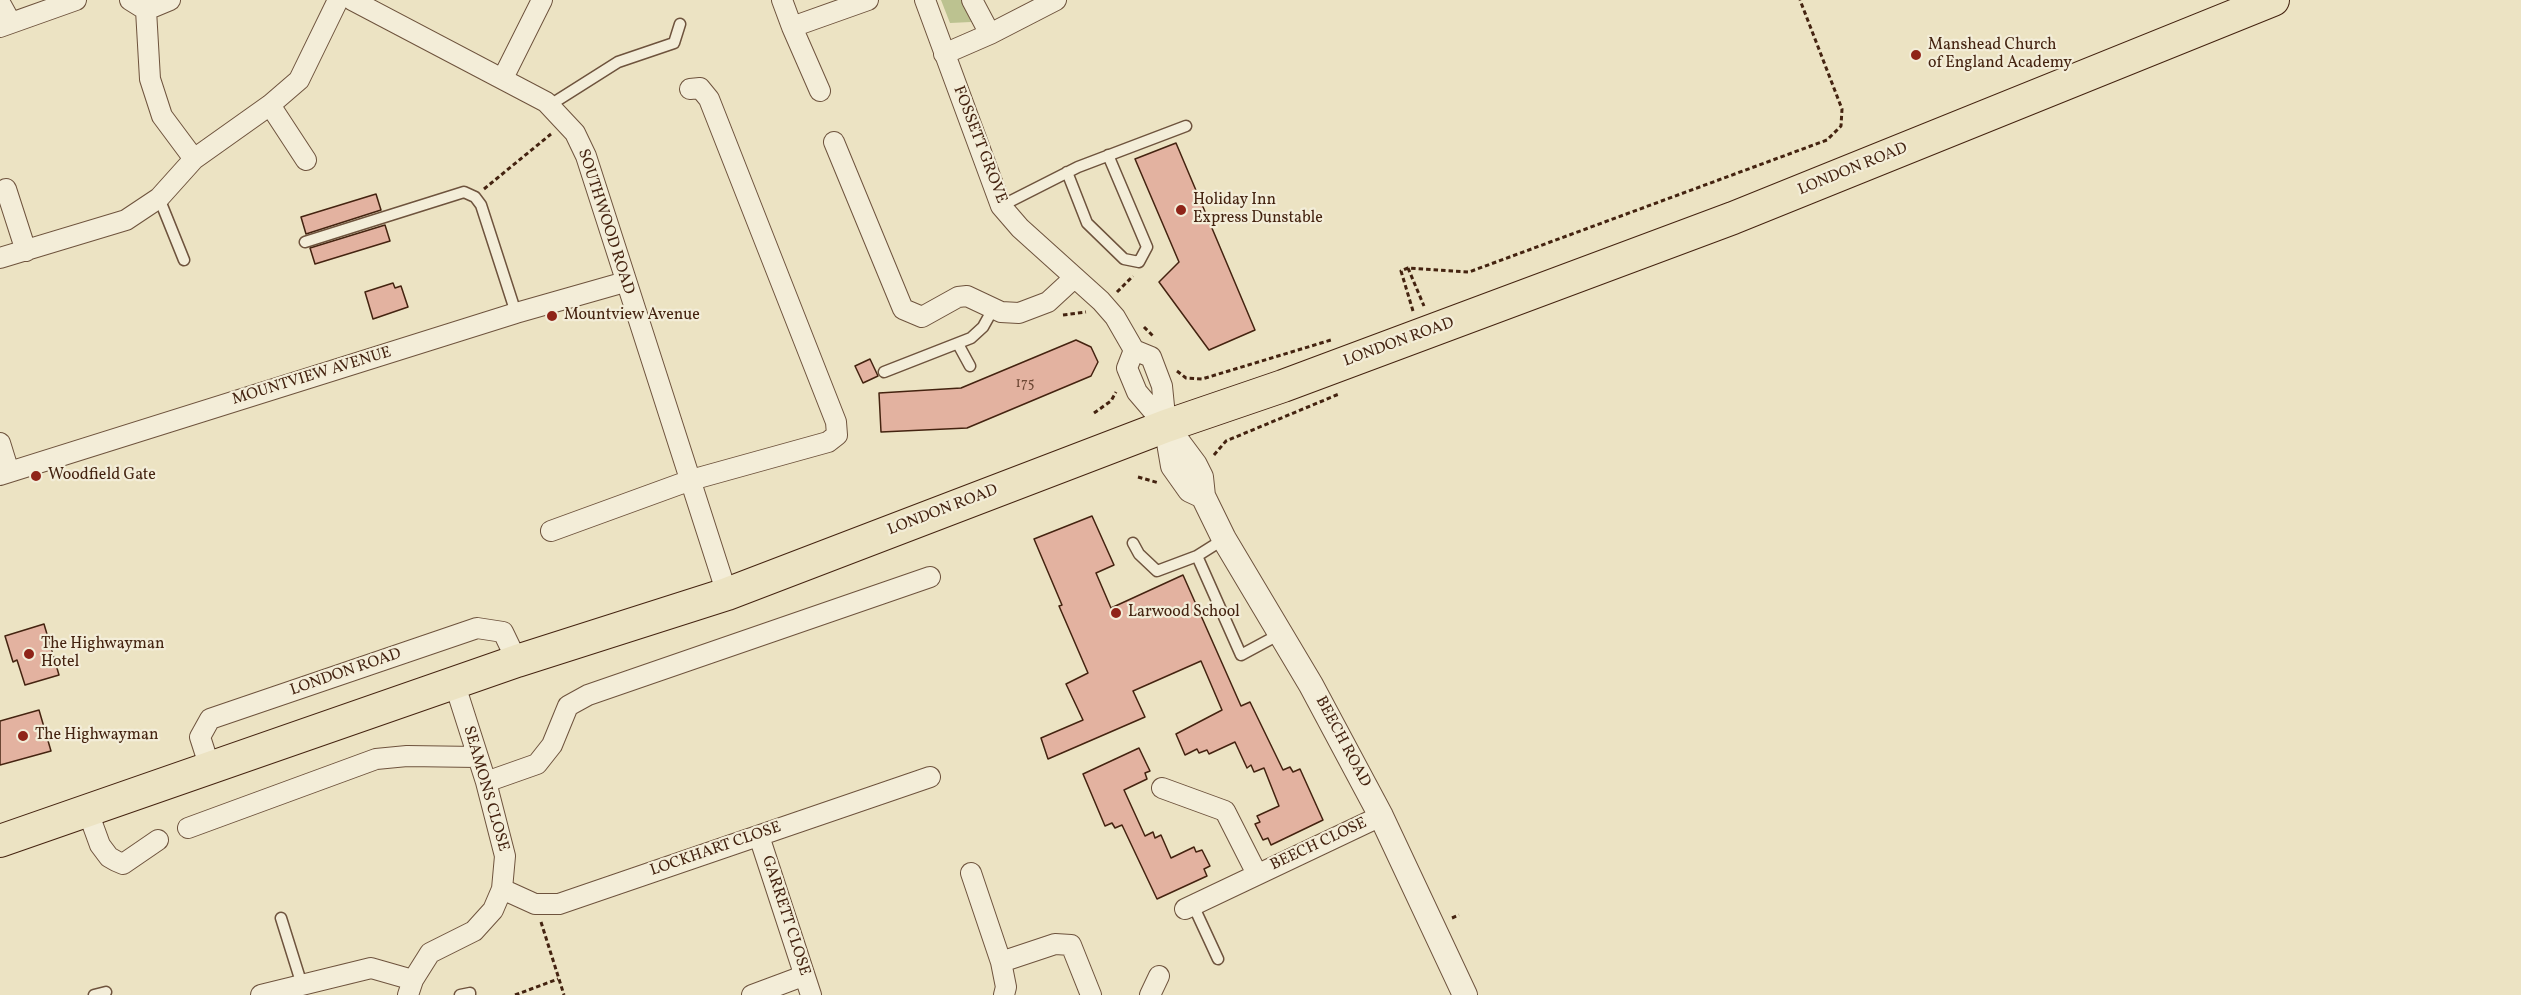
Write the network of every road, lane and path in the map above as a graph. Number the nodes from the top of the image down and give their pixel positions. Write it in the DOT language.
graph roads {
  1 [pos="76,0"];
  2 [pos="170,0"];
  3 [pos="338,0"];
  4 [pos="352,0"];
  5 [pos="542,0"];
  6 [pos="782,0"];
  7 [pos="868,0"];
  8 [pos="925,0"];
  9 [pos="972,0"];
  10 [pos="1056,0"];
  11 [pos="1800,0"];
  12 [pos="2272,0"];
  13 [pos="0,3"];
  14 [pos="138,5"];
  15 [pos="5,24"];
  16 [pos="680,24"];
  17 [pos="792,27"];
  18 [pos="990,34"];
  19 [pos="944,54"];
  20 [pos="502,78"];
  21 [pos="690,89"];
  22 [pos="820,91"];
  23 [pos="270,105"];
  24 [pos="550,105"];
  25 [pos="566,121"];
  26 [pos="1186,126"];
  27 [pos="834,142"];
  28 [pos="1108,155"];
  29 [pos="194,159"];
  30 [pos="306,160"];
  31 [pos="1067,172"];
  32 [pos="6,189"];
  33 [pos="475,197"];
  34 [pos="159,198"];
  35 [pos="1001,206"];
  36 [pos="305,243"];
  37 [pos="26,251"];
  38 [pos="0,258"];
  39 [pos="184,260"];
  40 [pos="1139,262"];
  41 [pos="1408,268"];
  42 [pos="1074,278"];
  43 [pos="625,282"];
  44 [pos="1113,296"];
  45 [pos="1424,306"];
  46 [pos="993,309"];
  47 [pos="1089,311"];
  48 [pos="516,313"];
  49 [pos="1414,315"];
  50 [pos="1053,319"];
  51 [pos="1142,325"];
  52 [pos="1336,338"];
  53 [pos="1157,339"];
  54 [pos="958,344"];
  55 [pos="1168,365"];
  56 [pos="970,366"];
  57 [pos="884,372"];
  58 [pos="1116,383"];
  59 [pos="1347,390"];
  60 [pos="1094,413"];
  61 [pos="1166,426"];
  62 [pos="0,443"];
  63 [pos="1215,453"];
  64 [pos="5,474"];
  65 [pos="691,480"];
  66 [pos="551,531"];
  67 [pos="1224,538"];
  68 [pos="1133,543"];
  69 [pos="1197,556"];
  70 [pos="930,577"];
  71 [pos="728,594"];
  72 [pos="1281,634"];
  73 [pos="517,662"];
  74 [pos="455,685"];
  75 [pos="477,757"];
  76 [pos="210,768"];
  77 [pos="930,777"];
  78 [pos="486,782"];
  79 [pos="1162,788"];
  80 [pos="88,812"];
  81 [pos="1381,816"];
  82 [pos="188,828"];
  83 [pos="759,836"];
  84 [pos="158,840"];
  85 [pos="0,841"];
  86 [pos="971,873"];
  87 [pos="1257,874"];
  88 [pos="502,889"];
  89 [pos="535,904"];
  90 [pos="1189,907"];
  91 [pos="281,918"];
  92 [pos="1218,959"];
  93 [pos="1001,962"];
  94 [pos="803,976"];
  95 [pos="1160,976"];
  96 [pos="558,979"];
  97 [pos="302,985"];
  98 [pos="410,988"];
  99 [pos="106,992"];
  100 [pos="94,995"];
  101 [pos="261,995"];
  102 [pos="460,995"];
  103 [pos="470,995"];
  104 [pos="515,995"];
  105 [pos="564,995"];
  106 [pos="752,995"];
  107 [pos="811,995"];
  108 [pos="1004,995"];
  109 [pos="1091,995"];
  110 [pos="1150,995"];
  111 [pos="1465,995"];
  1 -- 15 [label="street"];
  2 -- 14 [label="street"];
  3 -- 23 [label="street"];
  4 -- 20 [label="street, SOUTHWOOD ROAD"];
  5 -- 20 [label="street"];
  6 -- 17 [label="street"];
  7 -- 17 [label="street"];
  8 -- 19 [label="street, FOSSETT GROVE"];
  9 -- 18 [label="street"];
  10 -- 18 [label="street"];
  11 -- 41 [label="path"];
  12 -- 61 [label="main road, LONDON ROAD"];
  13 -- 15 [label="street"];
  14 -- 29 [label="street"];
  16 -- 24 [label="lane"];
  17 -- 22 [label="street"];
  18 -- 19 [label="street"];
  19 -- 35 [label="street, FOSSETT GROVE"];
  20 -- 24 [label="street, SOUTHWOOD ROAD"];
  21 -- 65 [label="street"];
  23 -- 29 [label="street"];
  23 -- 30 [label="street"];
  24 -- 25 [label="street, SOUTHWOOD ROAD"];
  25 -- 33 [label="path"];
  25 -- 43 [label="street, SOUTHWOOD ROAD"];
  26 -- 28 [label="lane"];
  27 -- 46 [label="street"];
  28 -- 31 [label="lane"];
  28 -- 40 [label="lane"];
  29 -- 34 [label="street"];
  31 -- 35 [label="lane"];
  31 -- 40 [label="lane"];
  32 -- 37 [label="street"];
  33 -- 36 [label="lane"];
  33 -- 48 [label="lane"];
  34 -- 37 [label="street"];
  34 -- 39 [label="lane"];
  35 -- 42 [label="street, FOSSETT GROVE"];
  37 -- 38 [label="street"];
  40 -- 44 [label="path"];
  41 -- 45 [label="path"];
  41 -- 49 [label="path"];
  42 -- 46 [label="street"];
  42 -- 61 [label="street, FOSSETT GROVE"];
  43 -- 48 [label="street, MOUNTVIEW AVENUE"];
  43 -- 65 [label="street, SOUTHWOOD ROAD"];
  46 -- 54 [label="lane"];
  47 -- 50 [label="path"];
  48 -- 64 [label="street, MOUNTVIEW AVENUE"];
  51 -- 53 [label="path"];
  52 -- 55 [label="path"];
  54 -- 56 [label="lane"];
  54 -- 57 [label="lane"];
  58 -- 60 [label="path"];
  59 -- 63 [label="path"];
  61 -- 67 [label="street, BEECH ROAD"];
  61 -- 71 [label="main road, LONDON ROAD"];
  62 -- 64 [label="street"];
  65 -- 66 [label="street"];
  65 -- 71 [label="street, SOUTHWOOD ROAD"];
  67 -- 69 [label="lane"];
  67 -- 72 [label="street, BEECH ROAD"];
  68 -- 69 [label="lane"];
  69 -- 72 [label="lane"];
  70 -- 78 [label="street"];
  71 -- 73 [label="main road, LONDON ROAD"];
  72 -- 81 [label="street, BEECH ROAD"];
  73 -- 74 [label="main road, LONDON ROAD"];
  73 -- 76 [label="street, LONDON ROAD"];
  74 -- 75 [label="street, SEAMONS CLOSE"];
  74 -- 76 [label="main road, LONDON ROAD"];
  75 -- 78 [label="street, SEAMONS CLOSE"];
  75 -- 82 [label="street"];
  76 -- 80 [label="main road, LONDON ROAD"];
  77 -- 83 [label="street, LOCKHART CLOSE"];
  78 -- 88 [label="street, SEAMONS CLOSE"];
  79 -- 87 [label="street, BEECH CLOSE"];
  80 -- 84 [label="street"];
  80 -- 85 [label="main road, LONDON ROAD"];
  81 -- 87 [label="street, BEECH CLOSE"];
  81 -- 111 [label="street, BEECH ROAD"];
  83 -- 89 [label="street, LOCKHART CLOSE"];
  83 -- 94 [label="street, GARRETT CLOSE"];
  86 -- 93 [label="street"];
  87 -- 90 [label="street, BEECH CLOSE"];
  88 -- 89 [label="street, LOCKHART CLOSE"];
  88 -- 98 [label="street, SEAMONS CLOSE"];
  89 -- 96 [label="path"];
  90 -- 92 [label="lane"];
  91 -- 97 [label="lane"];
  93 -- 108 [label="street"];
  93 -- 109 [label="street"];
  94 -- 106 [label="street"];
  94 -- 107 [label="street, GARRETT CLOSE"];
  95 -- 110 [label="street"];
  96 -- 104 [label="path"];
  96 -- 105 [label="path"];
  97 -- 98 [label="street"];
  97 -- 101 [label="street"];
  99 -- 100 [label="lane"];
  102 -- 103 [label="lane"];
}
